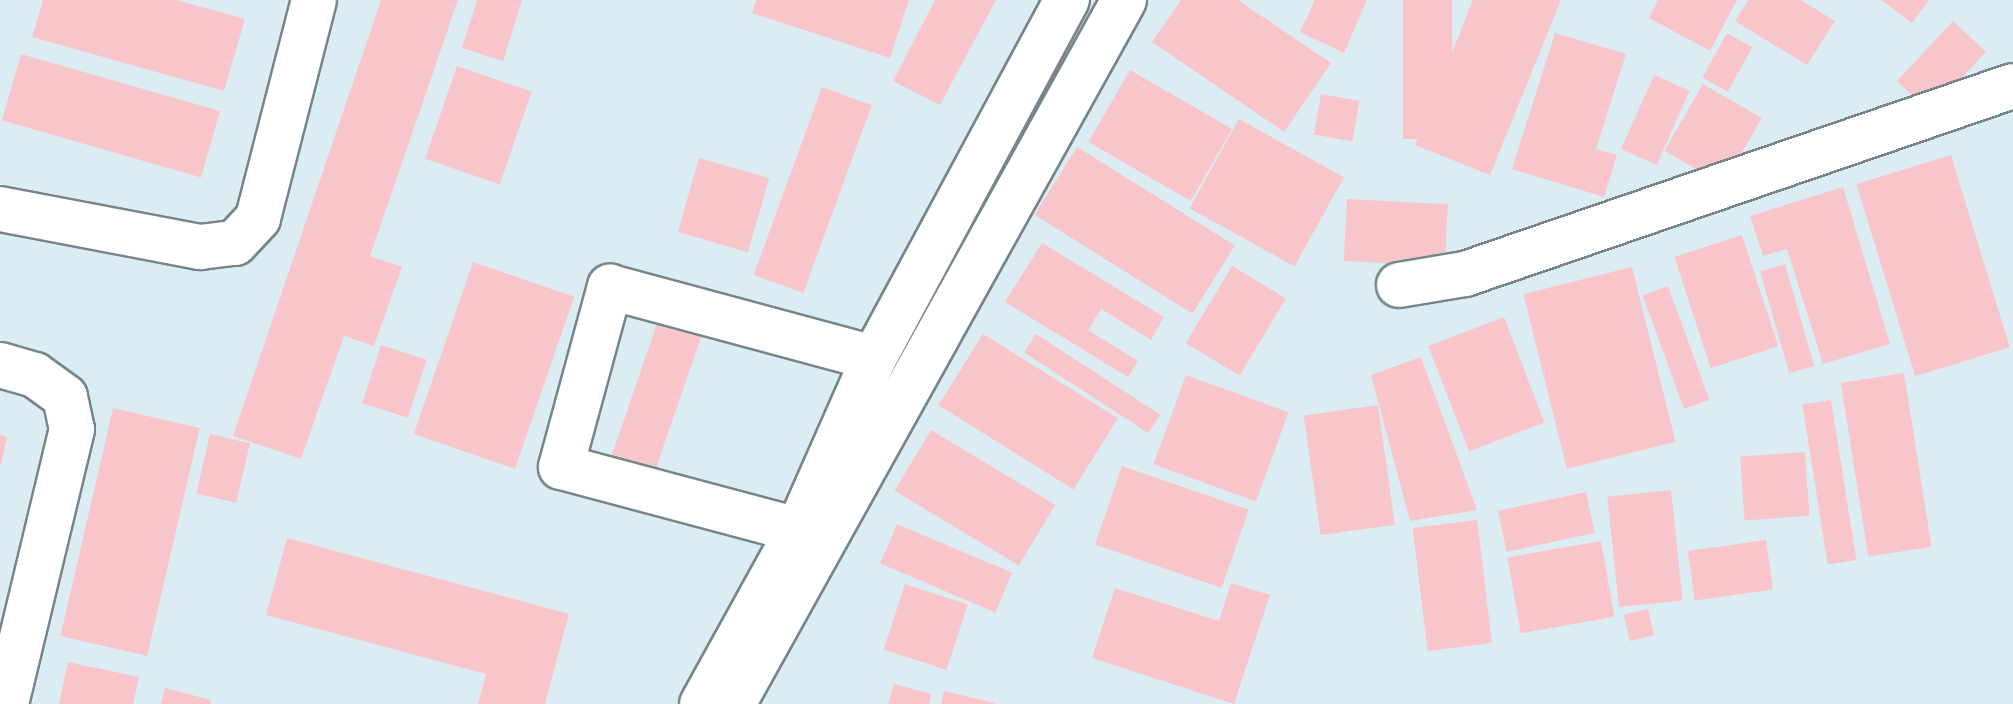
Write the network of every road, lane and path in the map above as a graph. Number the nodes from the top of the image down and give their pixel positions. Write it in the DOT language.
graph roads {
  1 [pos="314,0"];
  2 [pos="1067,0"];
  3 [pos="1124,0"];
  4 [pos="2013,86"];
  5 [pos="0,209"];
  6 [pos="1399,285"];
  7 [pos="874,358"];
  8 [pos="0,365"];
  9 [pos="798,530"];
  10 [pos="6,704"];
  11 [pos="702,704"];
  12 [pos="733,704"];
  1 -- 5 [label="main road"];
  2 -- 7 [label="main road"];
  3 -- 12 [label="main road"];
  4 -- 6 [label="main road"];
  7 -- 9 [label="main road"];
  7 -- 9 [label="main road"];
  8 -- 10 [label="main road"];
  9 -- 11 [label="main road"];
}
